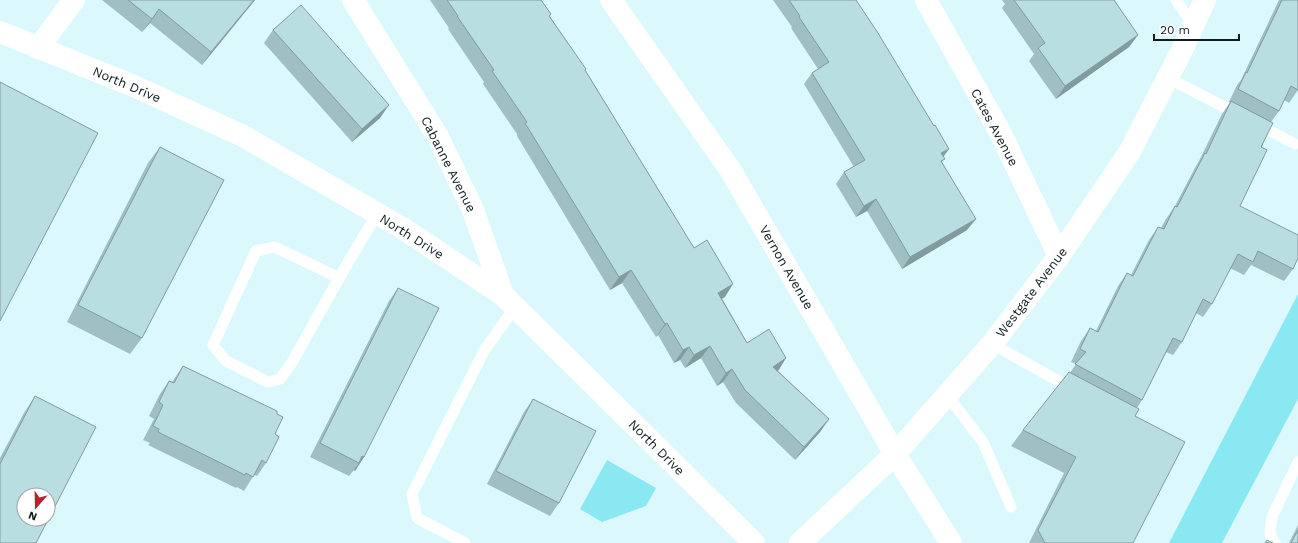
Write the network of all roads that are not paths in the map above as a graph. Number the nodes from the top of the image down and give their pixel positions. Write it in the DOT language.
graph roads {
  1 [pos="74,0"];
  2 [pos="353,0"];
  3 [pos="611,0"];
  4 [pos="926,0"];
  5 [pos="1176,0"];
  6 [pos="1205,0"];
  7 [pos="1193,25"];
  8 [pos="0,32"];
  9 [pos="38,48"];
  10 [pos="1168,78"];
  11 [pos="1295,144"];
  12 [pos="377,214"];
  13 [pos="1059,256"];
  14 [pos="339,278"];
  15 [pos="509,301"];
  16 [pos="992,344"];
  17 [pos="1083,394"];
  18 [pos="947,395"];
  19 [pos="895,454"];
  20 [pos="1298,462"];
  21 [pos="1011,507"];
  22 [pos="465,543"];
  23 [pos="754,543"];
  24 [pos="800,543"];
  25 [pos="951,543"];
  26 [pos="1275,543"];
  1 -- 9 [label="street"];
  2 -- 15 [label="street, Cabanne Avenue"];
  3 -- 19 [label="street, Vernon Avenue"];
  4 -- 13 [label="street, Cates Avenue"];
  5 -- 7 [label="lane"];
  6 -- 7 [label="street, Westgate Avenue"];
  7 -- 10 [label="street, Westgate Avenue"];
  8 -- 9 [label="street, North Drive"];
  9 -- 12 [label="street, North Drive"];
  10 -- 11 [label="lane"];
  10 -- 13 [label="street, Westgate Avenue"];
  12 -- 14 [label="lane"];
  12 -- 15 [label="street, North Drive"];
  13 -- 16 [label="street, Westgate Avenue"];
  14 -- 14 [label="lane"];
  15 -- 22 [label="lane"];
  15 -- 23 [label="street, North Drive"];
  16 -- 17 [label="lane"];
  16 -- 18 [label="street, Westgate Avenue"];
  18 -- 19 [label="street, Westgate Avenue"];
  18 -- 21 [label="lane"];
  19 -- 24 [label="street, Westgate Avenue"];
  19 -- 25 [label="street, Vernon Avenue"];
  20 -- 26 [label="lane"];
}
